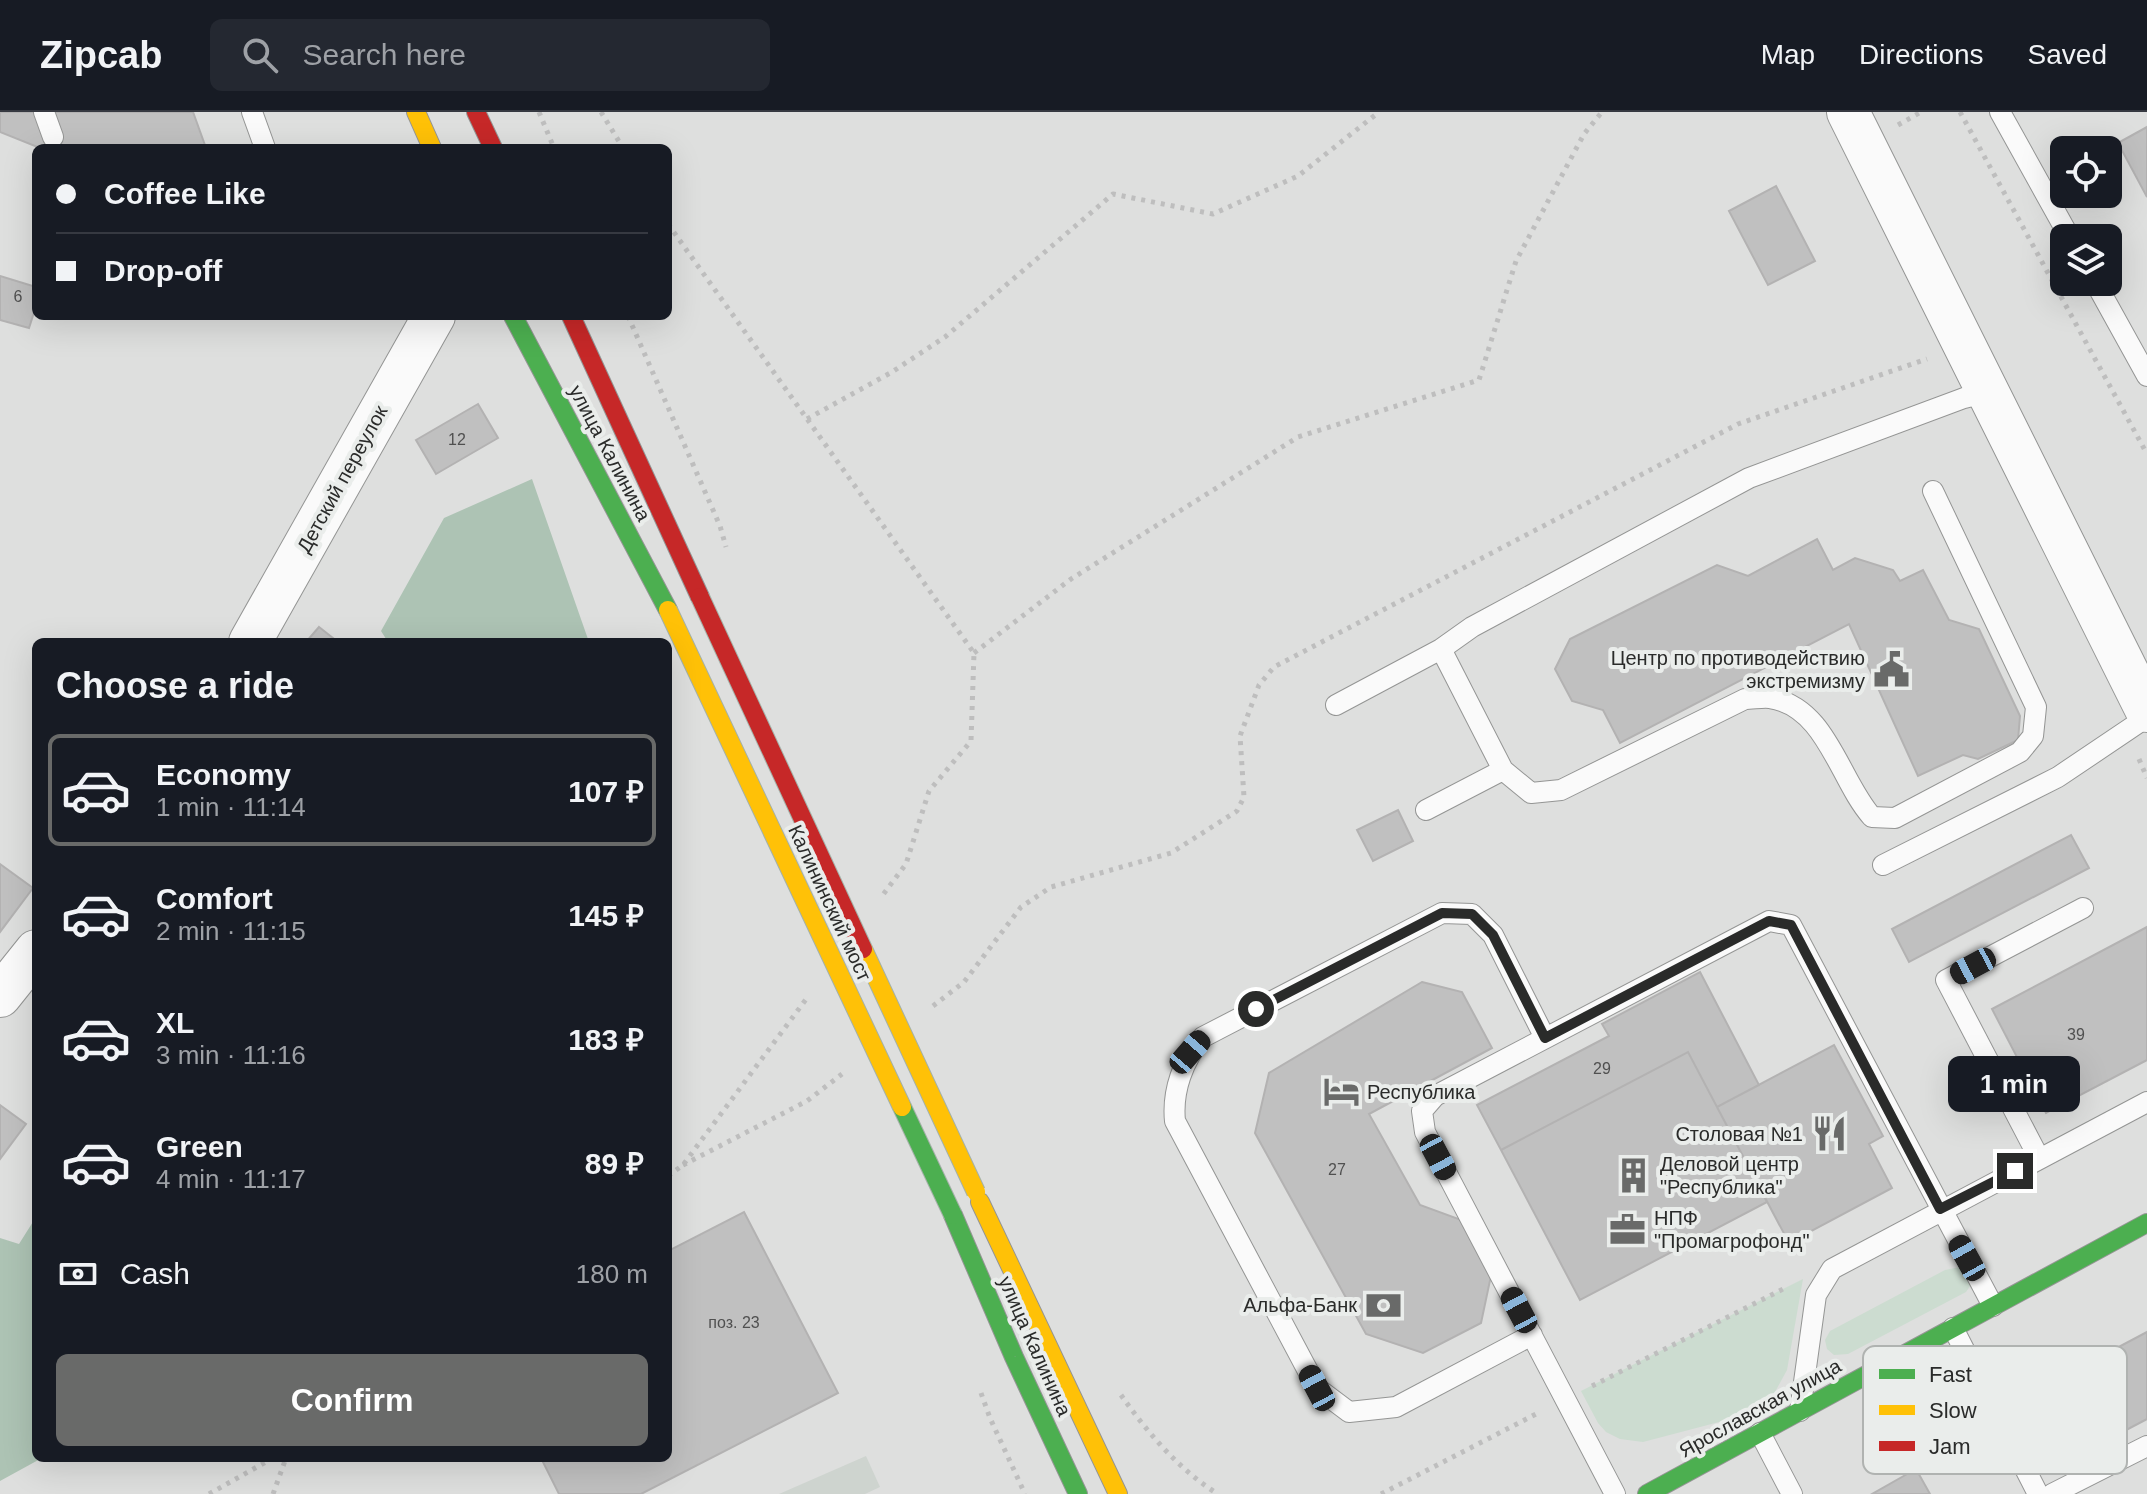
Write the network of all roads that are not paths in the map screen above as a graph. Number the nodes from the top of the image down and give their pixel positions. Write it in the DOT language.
graph roads {
  1 [pos="44,112"];
  2 [pos="252,112"];
  3 [pos="416,112"];
  4 [pos="476,112"];
  5 [pos="1848,112"];
  6 [pos="2000,112"];
  7 [pos="53,137"];
  8 [pos="264,144"];
  9 [pos="430,144"];
  10 [pos="491,144"];
  11 [pos="2062,224"];
  12 [pos="2103,296"];
  13 [pos="432,320"];
  14 [pos="515,320"];
  15 [pos="573,320"];
  16 [pos="2147,376"];
  17 [pos="1988,392"];
  18 [pos="1933,491"];
  19 [pos="700,597"];
  20 [pos="668,610"];
  21 [pos="252,638"];
  22 [pos="1441,649"];
  23 [pos="1336,705"];
  24 [pos="2147,714"];
  25 [pos="1503,770"];
  26 [pos="1426,810"];
  27 [pos="1883,865"];
  28 [pos="2083,908"];
  29 [pos="32,956"];
  30 [pos="0,996"];
  31 [pos="1545,1038"];
  32 [pos="2147,1102"];
  33 [pos="2039,1158"];
  34 [pos="1940,1209"];
  35 [pos="953,1215"];
  36 [pos="2147,1223"];
  37 [pos="1993,1306"];
  38 [pos="1953,1328"];
  39 [pos="1532,1335"];
  40 [pos="1920,1346"];
  41 [pos="1962,1346"];
  42 [pos="1863,1377"];
  43 [pos="1800,1411"];
  44 [pos="1760,1433"];
  45 [pos="2147,1446"];
  46 [pos="2127,1456"];
  47 [pos="1689,1473"];
  48 [pos="1108,1474"];
  49 [pos="2028,1474"];
  50 [pos="2092,1474"];
  51 [pos="1078,1494"];
  52 [pos="1118,1494"];
  53 [pos="1138,1494"];
  54 [pos="1615,1494"];
  55 [pos="1647,1494"];
  56 [pos="1700,1494"];
  57 [pos="1792,1494"];
  58 [pos="2038,1494"];
  59 [pos="2052,1494"];
  1 -- 7 [label="lane"];
  2 -- 8 [label="lane"];
  3 -- 9 [label="main road"];
  4 -- 10 [label="main road"];
  5 -- 17 [label="street"];
  6 -- 11 [label="lane"];
  12 -- 16 [label="lane"];
  13 -- 21 [label="street, Детский переулок"];
  14 -- 20 [label="main road, улица Калинина"];
  15 -- 19 [label="main road, улица Калинина"];
  17 -- 22 [label="lane"];
  17 -- 24 [label="street"];
  18 -- 25 [label="lane"];
  19 -- 48 [label="main road, Калининский мост, bridge"];
  20 -- 35 [label="main road, Калининский мост, bridge"];
  22 -- 23 [label="lane"];
  22 -- 25 [label="lane"];
  24 -- 27 [label="lane"];
  25 -- 26 [label="lane"];
  28 -- 33 [label="lane"];
  29 -- 30 [label="street"];
  31 -- 34 [label="lane"];
  31 -- 39 [label="lane"];
  31 -- 39 [label="lane"];
  32 -- 33 [label="lane"];
  33 -- 34 [label="lane"];
  34 -- 37 [label="lane"];
  34 -- 43 [label="lane"];
  35 -- 51 [label="main road, улица Калинина"];
  36 -- 37 [label="main road, Ярославская улица"];
  37 -- 38 [label="main road, Ярославская улица"];
  38 -- 40 [label="main road, Ярославская улица"];
  38 -- 41 [label="lane"];
  39 -- 54 [label="lane"];
  42 -- 43 [label="main road, Ярославская улица"];
  43 -- 44 [label="main road, Ярославская улица"];
  44 -- 47 [label="main road, Ярославская улица"];
  44 -- 57 [label="lane"];
  45 -- 46 [label="lane"];
  47 -- 55 [label="main road, Ярославская улица"];
  47 -- 56 [label="lane"];
  48 -- 52 [label="main road, Калининский мост"];
  48 -- 53 [label="main road"];
  49 -- 58 [label="lane"];
  50 -- 59 [label="lane"];
}
